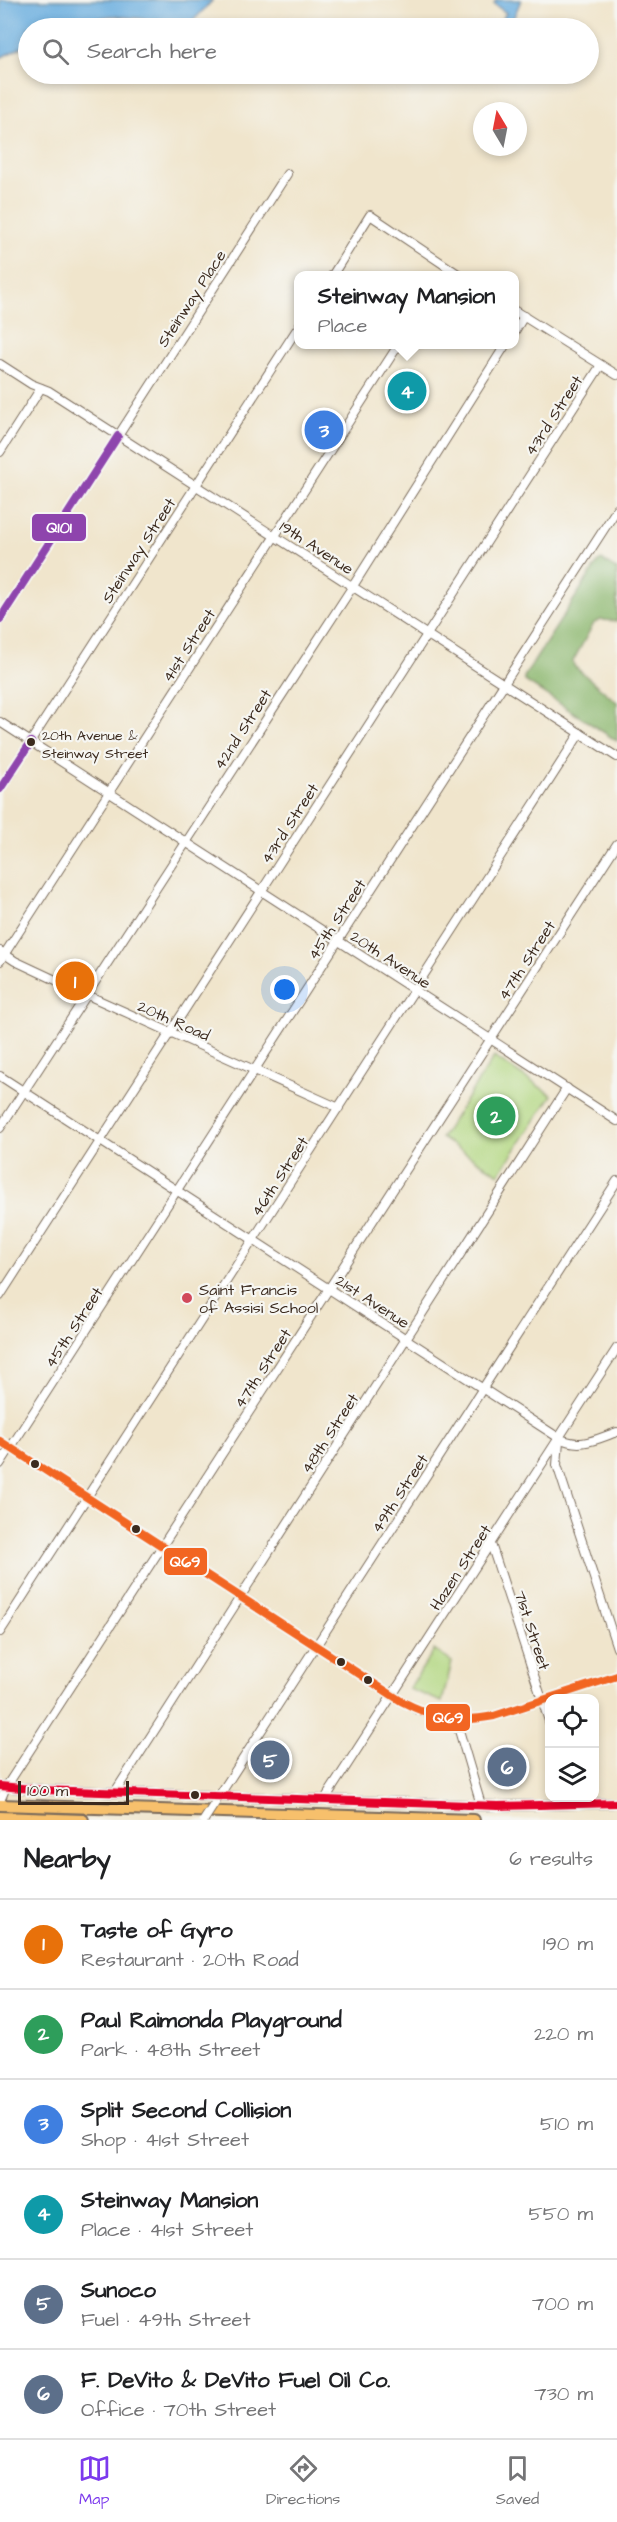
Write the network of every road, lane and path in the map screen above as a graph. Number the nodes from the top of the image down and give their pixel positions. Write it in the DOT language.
graph roads {
  1 [pos="287,174"];
  2 [pos="449,267"];
  3 [pos="335,271"];
  4 [pos="446,271"];
  5 [pos="454,271"];
  6 [pos="519,313"];
  7 [pos="525,316"];
  8 [pos="519,325"];
  9 [pos="294,334"];
  10 [pos="396,349"];
  11 [pos="503,349"];
  12 [pos="0,364"];
  13 [pos="602,365"];
  14 [pos="617,375"];
  15 [pos="41,388"];
  16 [pos="118,436"];
  17 [pos="0,452"];
  18 [pos="197,485"];
  19 [pos="617,509"];
  20 [pos="275,536"];
  21 [pos="352,586"];
  22 [pos="0,619"];
  23 [pos="428,634"];
  24 [pos="504,684"];
  25 [pos="0,722"];
  26 [pos="580,733"];
  27 [pos="31,742"];
  28 [pos="617,757"];
  29 [pos="0,789"];
  30 [pos="109,792"];
  31 [pos="185,841"];
  32 [pos="617,844"];
  33 [pos="261,891"];
  34 [pos="338,940"];
  35 [pos="2,955"];
  36 [pos="415,990"];
  37 [pos="86,995"];
  38 [pos="170,1033"];
  39 [pos="491,1039"];
  40 [pos="255,1071"];
  41 [pos="0,1076"];
  42 [pos="567,1088"];
  43 [pos="24,1091"];
  44 [pos="339,1108"];
  45 [pos="617,1121"];
  46 [pos="0,1128"];
  47 [pos="100,1140"];
  48 [pos="617,1181"];
  49 [pos="177,1191"];
  50 [pos="254,1240"];
  51 [pos="329,1289"];
  52 [pos="0,1296"];
  53 [pos="406,1339"];
  54 [pos="615,1351"];
  55 [pos="617,1362"];
  56 [pos="483,1388"];
  57 [pos="617,1432"];
  58 [pos="559,1438"];
  59 [pos="0,1441"];
  60 [pos="10,1448"];
  61 [pos="0,1464"];
  62 [pos="87,1498"];
  63 [pos="490,1544"];
  64 [pos="162,1546"];
  65 [pos="240,1596"];
  66 [pos="0,1632"];
  67 [pos="316,1646"];
  68 [pos="617,1648"];
  69 [pos="617,1676"];
  70 [pos="393,1696"];
  71 [pos="542,1700"];
  72 [pos="545,1710"];
  73 [pos="456,1720"];
  74 [pos="3,1786"];
  75 [pos="115,1792"];
  76 [pos="217,1799"];
  77 [pos="324,1799"];
  78 [pos="551,1802"];
  79 [pos="596,1802"];
  80 [pos="0,1803"];
  81 [pos="617,1803"];
  82 [pos="481,1805"];
  83 [pos="0,1817"];
  84 [pos="83,1820"];
  85 [pos="204,1820"];
  86 [pos="474,1820"];
  1 -- 16 [label="street, Steinway Place"];
  2 -- 3 [label="street"];
  2 -- 4 [label="street"];
  2 -- 5 [label="street"];
  6 -- 7 [label="street"];
  7 -- 8 [label="street"];
  7 -- 13 [label="street"];
  9 -- 18 [label="street, Steinway Street"];
  10 -- 20 [label="street, 41st Street"];
  11 -- 21 [label="street, 42nd Street"];
  12 -- 15 [label="street, 19th Avenue"];
  13 -- 14 [label="street"];
  13 -- 23 [label="street, 43rd Street"];
  15 -- 16 [label="street, 19th Avenue"];
  15 -- 17 [label="street"];
  16 -- 18 [label="street, 19th Avenue"];
  16 -- 22 [label="street, Steinway Place"];
  18 -- 20 [label="street, 19th Avenue"];
  18 -- 27 [label="street, Steinway Street"];
  19 -- 24 [label="street, 45th Street"];
  20 -- 21 [label="street, 19th Avenue"];
  20 -- 30 [label="street, 41st Street"];
  21 -- 23 [label="street, 19th Avenue"];
  21 -- 31 [label="street, 42nd Street"];
  23 -- 24 [label="street, 19th Avenue"];
  23 -- 33 [label="street, 43rd Street"];
  24 -- 26 [label="street, 19th Avenue"];
  24 -- 34 [label="street, 45th Street"];
  25 -- 27 [label="street, 20th Avenue"];
  26 -- 28 [label="street, 19th Avenue"];
  26 -- 36 [label="street, 46th Street"];
  27 -- 29 [label="street, Steinway Street"];
  27 -- 30 [label="street, 20th Avenue"];
  30 -- 31 [label="street, 20th Avenue"];
  30 -- 35 [label="street, 41st Street"];
  31 -- 33 [label="street, 20th Avenue"];
  31 -- 37 [label="street, 42nd Street"];
  32 -- 39 [label="street, 47th Street"];
  33 -- 34 [label="street, 20th Avenue"];
  33 -- 38 [label="street, 43rd Street"];
  34 -- 36 [label="street, 20th Avenue"];
  34 -- 40 [label="street, 45th Street"];
  35 -- 37 [label="street, 20th Road"];
  36 -- 39 [label="street, 20th Avenue"];
  36 -- 44 [label="street, 46th Street"];
  37 -- 38 [label="street, 20th Road"];
  37 -- 43 [label="street, 42nd Street"];
  38 -- 40 [label="street, 20th Road"];
  38 -- 47 [label="street, 43rd Street"];
  39 -- 42 [label="street, 20th Avenue"];
  39 -- 51 [label="street, 47th Street"];
  40 -- 44 [label="street, 20th Road"];
  40 -- 49 [label="street, 45th Street"];
  41 -- 43 [label="street, 21st Avenue"];
  42 -- 45 [label="street, 20th Avenue"];
  42 -- 53 [label="street, 48th Street"];
  43 -- 46 [label="street, 42nd Street"];
  43 -- 47 [label="street, 21st Avenue"];
  44 -- 50 [label="street, 46th Street"];
  47 -- 49 [label="street, 21st Avenue"];
  47 -- 52 [label="street, 43rd Street"];
  48 -- 56 [label="street, 49th Street"];
  49 -- 50 [label="street, 21st Avenue"];
  49 -- 60 [label="street, 45th Street"];
  50 -- 51 [label="street, 21st Avenue"];
  50 -- 62 [label="street, 46th Street"];
  51 -- 53 [label="street, 21st Avenue"];
  51 -- 64 [label="street, 47th Street"];
  53 -- 56 [label="street, 21st Avenue"];
  53 -- 65 [label="street, 48th Street"];
  54 -- 55 [label="street"];
  54 -- 58 [label="street, Hazen Street"];
  56 -- 58 [label="street, 21st Avenue"];
  56 -- 67 [label="street, 49th Street"];
  57 -- 58 [label="street, 21st Avenue"];
  58 -- 63 [label="street, Hazen Street"];
  58 -- 68 [label="street"];
  59 -- 60 [label="street"];
  60 -- 61 [label="street, 45th Street"];
  60 -- 62 [label="street"];
  62 -- 64 [label="street"];
  62 -- 66 [label="street, 46th Street"];
  63 -- 70 [label="street, Hazen Street"];
  63 -- 71 [label="street, 71st Street"];
  64 -- 65 [label="street"];
  64 -- 74 [label="street, 47th Street"];
  65 -- 67 [label="street"];
  65 -- 75 [label="street, 48th Street"];
  67 -- 70 [label="street"];
  67 -- 76 [label="street, 49th Street"];
  69 -- 71 [label="street"];
  70 -- 73 [label="street"];
  70 -- 77 [label="street, Hazen Street"];
  71 -- 72 [label="street, 71st Street"];
  71 -- 73 [label="street"];
  73 -- 82 [label="street"];
  74 -- 75 [label="main road"];
  74 -- 80 [label="street, 47th Street"];
  75 -- 76 [label="main road"];
  76 -- 77 [label="main road"];
  76 -- 85 [label="street, 49th Street, bridge"];
  77 -- 82 [label="main road"];
  78 -- 82 [label="main road"];
  79 -- 81 [label="main road"];
  80 -- 86 [label="highway"];
  83 -- 84 [label="highway"];
}
